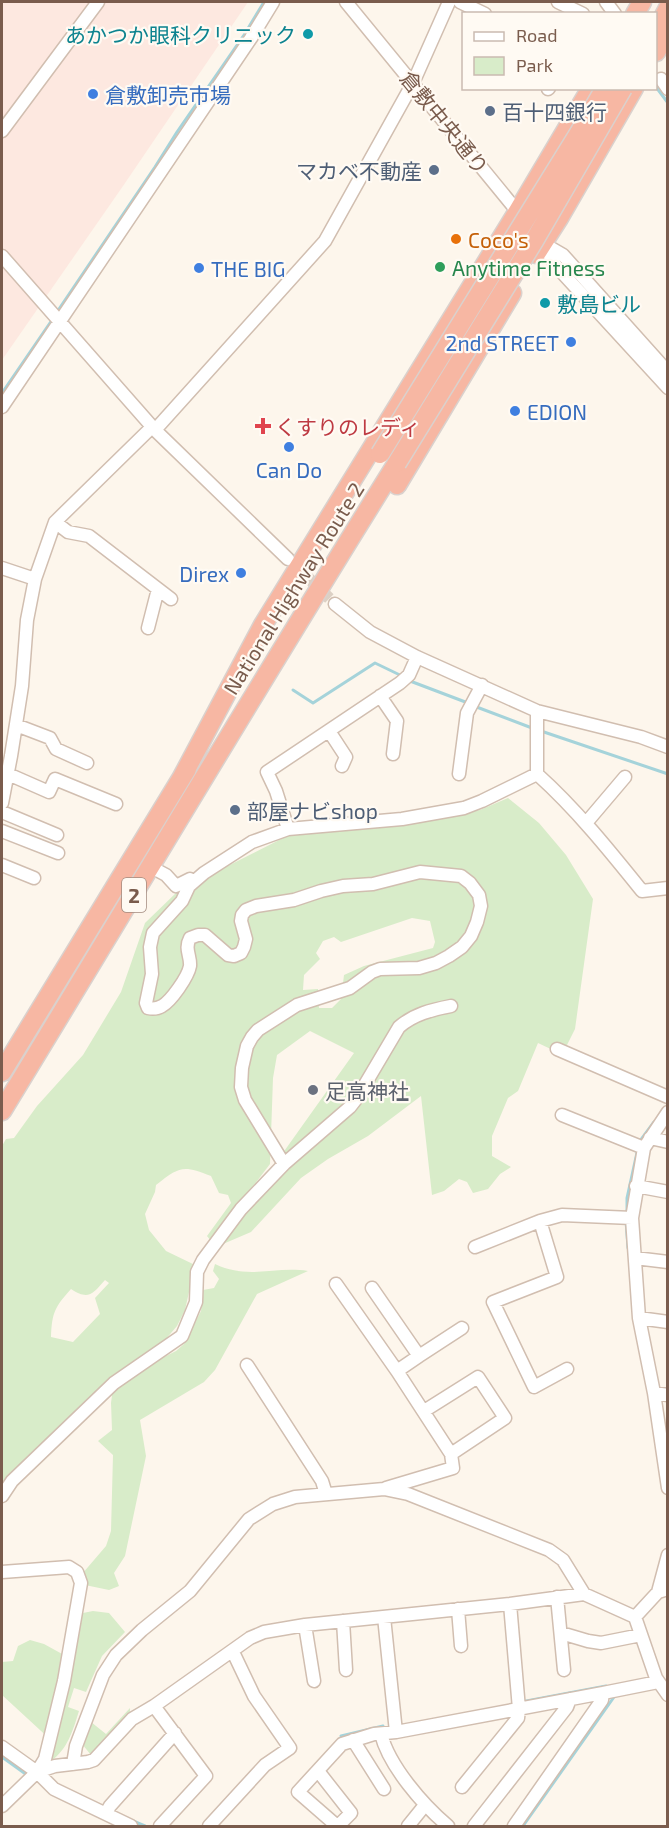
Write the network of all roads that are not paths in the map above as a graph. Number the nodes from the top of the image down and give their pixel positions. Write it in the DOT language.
graph roads {
  1 [pos="98,2"];
  2 [pos="273,2"];
  3 [pos="346,2"];
  4 [pos="449,2"];
  5 [pos="460,2"];
  6 [pos="558,2"];
  7 [pos="668,8"];
  8 [pos="480,12"];
  9 [pos="579,12"];
  10 [pos="657,29"];
  11 [pos="668,32"];
  12 [pos="657,50"];
  13 [pos="413,83"];
  14 [pos="590,90"];
  15 [pos="603,90"];
  16 [pos="622,90"];
  17 [pos="633,90"];
  18 [pos="2,131"];
  19 [pos="518,211"];
  20 [pos="543,243"];
  21 [pos="2,256"];
  22 [pos="56,316"];
  23 [pos="668,372"];
  24 [pos="668,388"];
  25 [pos="2,407"];
  26 [pos="153,428"];
  27 [pos="56,522"];
  28 [pos="288,559"];
  29 [pos="2,568"];
  30 [pos="35,579"];
  31 [pos="158,589"];
  32 [pos="171,598"];
  33 [pos="335,604"];
  34 [pos="148,628"];
  35 [pos="417,657"];
  36 [pos="264,678"];
  37 [pos="482,685"];
  38 [pos="380,696"];
  39 [pos="537,711"];
  40 [pos="16,725"];
  41 [pos="328,731"];
  42 [pos="668,747"];
  43 [pos="393,754"];
  44 [pos="6,755"];
  45 [pos="87,763"];
  46 [pos="342,766"];
  47 [pos="8,774"];
  48 [pos="459,774"];
  49 [pos="537,774"];
  50 [pos="625,777"];
  51 [pos="181,779"];
  52 [pos="2,803"];
  53 [pos="116,804"];
  54 [pos="2,812"];
  55 [pos="586,823"];
  56 [pos="288,829"];
  57 [pos="2,831"];
  58 [pos="57,835"];
  59 [pos="58,853"];
  60 [pos="2,865"];
  61 [pos="151,867"];
  62 [pos="34,878"];
  63 [pos="195,881"];
  64 [pos="668,888"];
  65 [pos="451,1006"];
  66 [pos="556,1049"];
  67 [pos="2,1072"];
  68 [pos="668,1097"];
  69 [pos="2,1111"];
  70 [pos="668,1112"];
  71 [pos="562,1115"];
  72 [pos="668,1142"];
  73 [pos="643,1145"];
  74 [pos="284,1164"];
  75 [pos="636,1186"];
  76 [pos="668,1192"];
  77 [pos="628,1218"];
  78 [pos="540,1221"];
  79 [pos="475,1247"];
  80 [pos="635,1258"];
  81 [pos="668,1262"];
  82 [pos="336,1284"];
  83 [pos="372,1288"];
  84 [pos="639,1318"];
  85 [pos="668,1322"];
  86 [pos="462,1328"];
  87 [pos="419,1356"];
  88 [pos="247,1365"];
  89 [pos="567,1369"];
  90 [pos="397,1371"];
  91 [pos="654,1394"];
  92 [pos="668,1395"];
  93 [pos="424,1411"];
  94 [pos="451,1454"];
  95 [pos="668,1488"];
  96 [pos="384,1489"];
  97 [pos="326,1494"];
  98 [pos="2,1496"];
  99 [pos="668,1555"];
  100 [pos="2,1572"];
  101 [pos="663,1590"];
  102 [pos="584,1594"];
  103 [pos="558,1597"];
  104 [pos="510,1604"];
  105 [pos="458,1609"];
  106 [pos="384,1617"];
  107 [pos="635,1617"];
  108 [pos="343,1621"];
  109 [pos="305,1625"];
  110 [pos="561,1633"];
  111 [pos="641,1635"];
  112 [pos="460,1646"];
  113 [pos="233,1652"];
  114 [pos="346,1670"];
  115 [pos="564,1670"];
  116 [pos="661,1678"];
  117 [pos="314,1681"];
  118 [pos="603,1693"];
  119 [pos="668,1695"];
  120 [pos="570,1699"];
  121 [pos="518,1704"];
  122 [pos="154,1706"];
  123 [pos="396,1732"];
  124 [pos="175,1733"];
  125 [pos="381,1734"];
  126 [pos="353,1740"];
  127 [pos="2,1747"];
  128 [pos="73,1764"];
  129 [pos="318,1771"];
  130 [pos="37,1772"];
  131 [pos="462,1787"];
  132 [pos="384,1789"];
  133 [pos="425,1805"];
  134 [pos="2,1806"];
  135 [pos="108,1810"];
  136 [pos="117,1823"];
  137 [pos="131,1827"];
  138 [pos="160,1827"];
  139 [pos="209,1827"];
  140 [pos="337,1827"];
  141 [pos="408,1827"];
  142 [pos="448,1827"];
  143 [pos="474,1827"];
  144 [pos="514,1827"];
  1 -- 18 [label="street"];
  2 -- 22 [label="street"];
  3 -- 13 [label="street, 倉敷中央通り"];
  4 -- 13 [label="street"];
  5 -- 8 [label="street"];
  6 -- 9 [label="street"];
  7 -- 10 [label="highway"];
  11 -- 12 [label="highway"];
  13 -- 19 [label="street, 倉敷中央通り"];
  13 -- 26 [label="street"];
  14 -- 19 [label="highway"];
  15 -- 51 [label="highway, National Highway Route 2 / 2, bridge"];
  16 -- 36 [label="highway, National Highway Route 2 / 2, bridge"];
  17 -- 20 [label="highway"];
  19 -- 20 [label="street, 倉敷中央通り"];
  19 -- 51 [label="highway"];
  20 -- 23 [label="street"];
  20 -- 24 [label="street"];
  20 -- 36 [label="highway"];
  21 -- 22 [label="street"];
  22 -- 25 [label="street"];
  22 -- 26 [label="street"];
  26 -- 27 [label="street"];
  26 -- 28 [label="street"];
  27 -- 30 [label="street"];
  27 -- 31 [label="street"];
  29 -- 30 [label="street"];
  30 -- 40 [label="street"];
  31 -- 32 [label="street"];
  31 -- 34 [label="street"];
  33 -- 35 [label="street"];
  35 -- 37 [label="street"];
  35 -- 38 [label="street"];
  36 -- 61 [label="highway, National Highway Route 2 / 2"];
  37 -- 39 [label="street"];
  37 -- 48 [label="street"];
  38 -- 41 [label="street"];
  38 -- 43 [label="street"];
  39 -- 42 [label="street"];
  39 -- 49 [label="street"];
  40 -- 44 [label="street"];
  40 -- 45 [label="street"];
  41 -- 46 [label="street"];
  41 -- 56 [label="street"];
  44 -- 47 [label="street"];
  47 -- 52 [label="street"];
  47 -- 53 [label="street"];
  49 -- 55 [label="street"];
  49 -- 56 [label="street"];
  50 -- 55 [label="street"];
  51 -- 67 [label="highway, National Highway Route 2 / 2"];
  54 -- 58 [label="street"];
  55 -- 64 [label="street"];
  56 -- 63 [label="street"];
  57 -- 59 [label="street"];
  60 -- 62 [label="street"];
  61 -- 63 [label="street"];
  61 -- 69 [label="highway, National Highway Route 2 / 2"];
  63 -- 74 [label="street"];
  65 -- 74 [label="street"];
  66 -- 68 [label="street"];
  70 -- 73 [label="street"];
  71 -- 73 [label="street"];
  72 -- 73 [label="street"];
  73 -- 75 [label="street"];
  74 -- 98 [label="street"];
  75 -- 76 [label="street"];
  75 -- 77 [label="street"];
  77 -- 78 [label="street"];
  77 -- 80 [label="street"];
  78 -- 79 [label="street"];
  78 -- 89 [label="street"];
  80 -- 81 [label="street"];
  80 -- 84 [label="street"];
  82 -- 90 [label="street"];
  83 -- 87 [label="street"];
  84 -- 85 [label="street"];
  84 -- 91 [label="street"];
  86 -- 87 [label="street"];
  87 -- 90 [label="street"];
  88 -- 97 [label="street"];
  90 -- 93 [label="street"];
  91 -- 92 [label="street"];
  91 -- 95 [label="street"];
  93 -- 94 [label="street"];
  93 -- 94 [label="street"];
  94 -- 96 [label="street"];
  96 -- 97 [label="street"];
  96 -- 102 [label="street"];
  97 -- 128 [label="street"];
  99 -- 101 [label="street"];
  100 -- 130 [label="street"];
  101 -- 107 [label="street"];
  102 -- 103 [label="street"];
  102 -- 107 [label="street"];
  103 -- 104 [label="street"];
  103 -- 110 [label="street"];
  104 -- 105 [label="street"];
  104 -- 121 [label="street"];
  105 -- 106 [label="street"];
  105 -- 112 [label="street"];
  106 -- 108 [label="street"];
  106 -- 123 [label="street"];
  107 -- 111 [label="street"];
  108 -- 109 [label="street"];
  108 -- 114 [label="street"];
  109 -- 113 [label="street"];
  109 -- 117 [label="street"];
  110 -- 111 [label="street"];
  110 -- 115 [label="street"];
  111 -- 116 [label="street"];
  113 -- 122 [label="street"];
  113 -- 139 [label="street"];
  116 -- 118 [label="street"];
  116 -- 119 [label="street"];
  118 -- 120 [label="street"];
  118 -- 144 [label="street"];
  120 -- 121 [label="street"];
  120 -- 143 [label="street"];
  121 -- 123 [label="street"];
  121 -- 131 [label="street"];
  122 -- 124 [label="street"];
  122 -- 128 [label="street"];
  123 -- 125 [label="street"];
  124 -- 135 [label="street"];
  124 -- 138 [label="street"];
  125 -- 126 [label="street"];
  125 -- 133 [label="street"];
  126 -- 129 [label="street"];
  126 -- 132 [label="street"];
  127 -- 130 [label="street"];
  128 -- 130 [label="street"];
  129 -- 140 [label="street"];
  129 -- 140 [label="street"];
  130 -- 134 [label="street"];
  130 -- 135 [label="street"];
  133 -- 141 [label="street"];
  133 -- 142 [label="street"];
  135 -- 136 [label="street"];
  136 -- 137 [label="street"];
}
